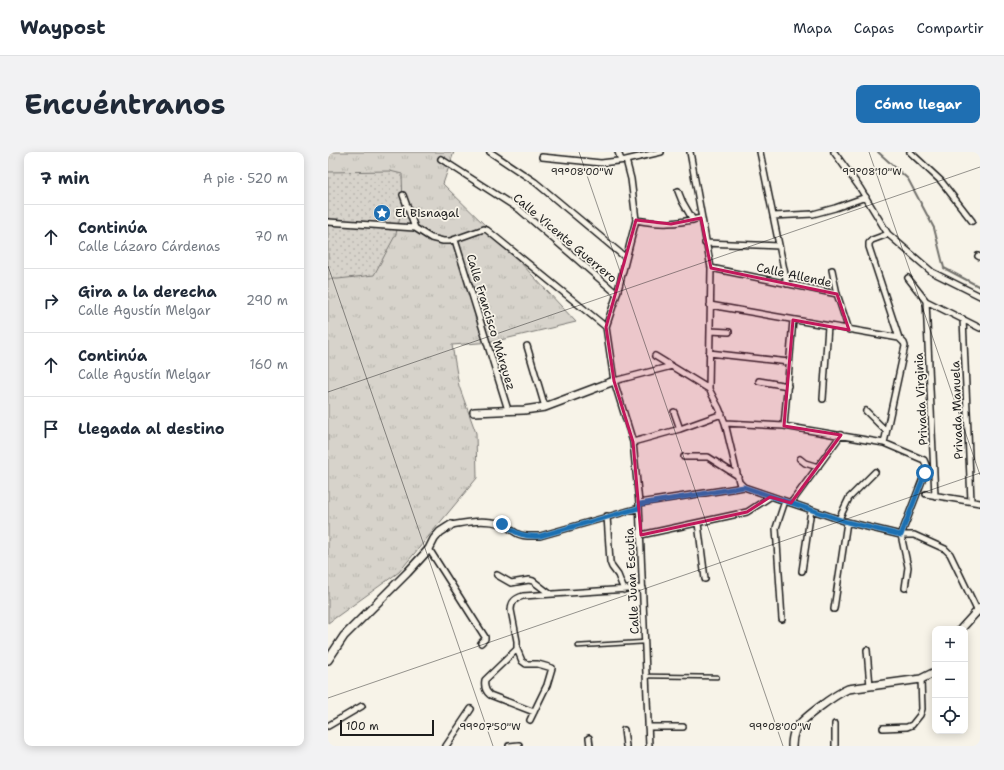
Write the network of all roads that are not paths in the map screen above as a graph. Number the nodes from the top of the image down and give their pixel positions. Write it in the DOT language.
graph roads {
  1 [pos="490,152"];
  2 [pos="618,152"];
  3 [pos="661,152"];
  4 [pos="690,152"];
  5 [pos="760,152"];
  6 [pos="834,152"];
  7 [pos="910,152"];
  8 [pos="542,157"];
  9 [pos="441,159"];
  10 [pos="623,160"];
  11 [pos="678,191"];
  12 [pos="403,195"];
  13 [pos="866,197"];
  14 [pos="773,216"];
  15 [pos="701,218"];
  16 [pos="636,220"];
  17 [pos="693,220"];
  18 [pos="972,221"];
  19 [pos="328,222"];
  20 [pos="415,228"];
  21 [pos="888,234"];
  22 [pos="455,240"];
  23 [pos="705,243"];
  24 [pos="779,246"];
  25 [pos="626,258"];
  26 [pos="711,268"];
  27 [pos="832,270"];
  28 [pos="908,278"];
  29 [pos="787,284"];
  30 [pos="617,294"];
  31 [pos="837,294"];
  32 [pos="980,296"];
  33 [pos="926,301"];
  34 [pos="710,305"];
  35 [pos="963,318"];
  36 [pos="793,320"];
  37 [pos="828,326"];
  38 [pos="606,327"];
  39 [pos="980,328"];
  40 [pos="849,330"];
  41 [pos="710,331"];
  42 [pos="729,332"];
  43 [pos="899,338"];
  44 [pos="527,346"];
  45 [pos="709,354"];
  46 [pos="655,356"];
  47 [pos="789,362"];
  48 [pos="672,366"];
  49 [pos="614,380"];
  50 [pos="759,381"];
  51 [pos="788,386"];
  52 [pos="709,389"];
  53 [pos="823,399"];
  54 [pos="545,407"];
  55 [pos="508,410"];
  56 [pos="866,411"];
  57 [pos="474,412"];
  58 [pos="674,412"];
  59 [pos="722,414"];
  60 [pos="725,423"];
  61 [pos="784,426"];
  62 [pos="680,429"];
  63 [pos="886,431"];
  64 [pos="841,435"];
  65 [pos="633,442"];
  66 [pos="884,443"];
  67 [pos="684,457"];
  68 [pos="800,458"];
  69 [pos="818,467"];
  70 [pos="875,472"];
  71 [pos="738,479"];
  72 [pos="744,487"];
  73 [pos="926,494"];
  74 [pos="935,496"];
  75 [pos="770,497"];
  76 [pos="785,501"];
  77 [pos="971,501"];
  78 [pos="791,503"];
  79 [pos="980,503"];
  80 [pos="639,506"];
  81 [pos="811,510"];
  82 [pos="607,516"];
  83 [pos="839,519"];
  84 [pos="847,522"];
  85 [pos="698,523"];
  86 [pos="451,525"];
  87 [pos="640,535"];
  88 [pos="901,535"];
  89 [pos="429,549"];
  90 [pos="802,571"];
  91 [pos="497,575"];
  92 [pos="705,579"];
  93 [pos="643,588"];
  94 [pos="905,588"];
  95 [pos="624,590"];
  96 [pos="550,594"];
  97 [pos="834,609"];
  98 [pos="979,610"];
  99 [pos="782,619"];
  100 [pos="964,626"];
  101 [pos="645,642"];
  102 [pos="481,643"];
  103 [pos="578,646"];
  104 [pos="517,649"];
  105 [pos="867,650"];
  106 [pos="328,660"];
  107 [pos="932,674"];
  108 [pos="647,676"];
  109 [pos="717,677"];
  110 [pos="921,679"];
  111 [pos="870,686"];
  112 [pos="362,706"];
  113 [pos="471,710"];
  114 [pos="534,712"];
  115 [pos="530,720"];
  116 [pos="835,724"];
  117 [pos="328,726"];
  118 [pos="648,727"];
  119 [pos="683,727"];
  120 [pos="883,728"];
  121 [pos="624,730"];
  122 [pos="589,738"];
  123 [pos="519,745"];
  124 [pos="446,746"];
  125 [pos="509,746"];
  126 [pos="590,746"];
  127 [pos="626,746"];
  128 [pos="649,746"];
  129 [pos="792,746"];
  130 [pos="835,746"];
  1 -- 25 [label="street"];
  2 -- 10 [label="street, Calle Juan Escutia"];
  3 -- 10 [label="street"];
  4 -- 15 [label="street"];
  5 -- 14 [label="street"];
  6 -- 13 [label="street"];
  7 -- 18 [label="street"];
  8 -- 10 [label="street"];
  9 -- 30 [label="street, Calle Vicente Guerrero"];
  10 -- 16 [label="street, Calle Juan Escutia"];
  11 -- 17 [label="street"];
  12 -- 20 [label="street"];
  13 -- 14 [label="street"];
  13 -- 21 [label="street"];
  14 -- 24 [label="street"];
  15 -- 17 [label="street"];
  15 -- 23 [label="street"];
  16 -- 17 [label="street"];
  16 -- 25 [label="street, Calle Juan Escutia"];
  19 -- 20 [label="street"];
  20 -- 22 [label="street"];
  21 -- 32 [label="street"];
  21 -- 43 [label="street"];
  22 -- 38 [label="street"];
  22 -- 55 [label="street, Calle Francisco Márquez"];
  23 -- 24 [label="street"];
  23 -- 26 [label="street"];
  24 -- 29 [label="street"];
  25 -- 30 [label="street, Calle Juan Escutia"];
  26 -- 29 [label="street, Calle Allende"];
  26 -- 34 [label="street"];
  27 -- 31 [label="street"];
  28 -- 33 [label="street"];
  29 -- 31 [label="street, Calle Allende"];
  30 -- 38 [label="street, Calle Juan Escutia"];
  31 -- 40 [label="street, Calle Allende"];
  33 -- 35 [label="street"];
  33 -- 74 [label="street, Privada Virginia"];
  34 -- 36 [label="street"];
  34 -- 41 [label="street"];
  35 -- 39 [label="street"];
  35 -- 77 [label="street, Privada Manuela"];
  36 -- 37 [label="street"];
  36 -- 47 [label="street"];
  37 -- 40 [label="street"];
  37 -- 53 [label="street"];
  38 -- 49 [label="street, Calle Juan Escutia"];
  40 -- 43 [label="street"];
  41 -- 42 [label="street"];
  41 -- 45 [label="street"];
  43 -- 63 [label="street"];
  44 -- 54 [label="street"];
  45 -- 47 [label="street"];
  45 -- 52 [label="street"];
  46 -- 48 [label="street"];
  47 -- 51 [label="street"];
  48 -- 49 [label="street"];
  48 -- 52 [label="street"];
  49 -- 54 [label="street"];
  49 -- 65 [label="street, Calle Juan Escutia"];
  50 -- 51 [label="street"];
  51 -- 61 [label="street"];
  52 -- 59 [label="street"];
  54 -- 55 [label="street"];
  55 -- 57 [label="street"];
  56 -- 63 [label="street"];
  58 -- 62 [label="street"];
  59 -- 60 [label="street"];
  59 -- 62 [label="street"];
  60 -- 61 [label="street"];
  60 -- 71 [label="street"];
  61 -- 64 [label="street"];
  62 -- 65 [label="street"];
  63 -- 66 [label="street"];
  64 -- 66 [label="street"];
  64 -- 69 [label="street"];
  65 -- 80 [label="street, Calle Juan Escutia"];
  66 -- 88 [label="street"];
  67 -- 71 [label="street"];
  68 -- 69 [label="street"];
  69 -- 78 [label="street"];
  70 -- 83 [label="street"];
  71 -- 72 [label="street"];
  72 -- 75 [label="street"];
  72 -- 80 [label="street"];
  73 -- 74 [label="street"];
  74 -- 77 [label="street"];
  75 -- 76 [label="street"];
  75 -- 85 [label="street"];
  76 -- 78 [label="street"];
  76 -- 99 [label="street"];
  77 -- 79 [label="street"];
  78 -- 81 [label="street"];
  80 -- 82 [label="street"];
  80 -- 87 [label="street, Calle Juan Escutia"];
  81 -- 83 [label="street"];
  81 -- 90 [label="street"];
  82 -- 86 [label="street"];
  82 -- 95 [label="street"];
  83 -- 84 [label="street"];
  84 -- 88 [label="street"];
  84 -- 97 [label="street"];
  85 -- 87 [label="street"];
  85 -- 92 [label="street"];
  86 -- 89 [label="street"];
  87 -- 93 [label="street, Calle Juan Escutia"];
  88 -- 94 [label="street"];
  88 -- 98 [label="street"];
  89 -- 102 [label="street"];
  89 -- 106 [label="street"];
  91 -- 96 [label="street"];
  93 -- 95 [label="street"];
  93 -- 101 [label="street, Calle Juan Escutia"];
  95 -- 96 [label="street"];
  96 -- 104 [label="street"];
  98 -- 100 [label="street"];
  101 -- 103 [label="lane"];
  101 -- 108 [label="street, Calle Juan Escutia"];
  104 -- 114 [label="street"];
  104 -- 114 [label="street"];
  105 -- 111 [label="street"];
  107 -- 110 [label="street"];
  108 -- 109 [label="lane"];
  108 -- 118 [label="street, Calle Juan Escutia"];
  110 -- 111 [label="street"];
  110 -- 120 [label="street"];
  111 -- 129 [label="street"];
  112 -- 117 [label="street"];
  113 -- 124 [label="street"];
  114 -- 115 [label="street"];
  116 -- 130 [label="street"];
  118 -- 119 [label="street"];
  118 -- 128 [label="street, Calle Juan Escutia"];
  121 -- 127 [label="street"];
  122 -- 126 [label="street"];
  123 -- 125 [label="street"];
}
